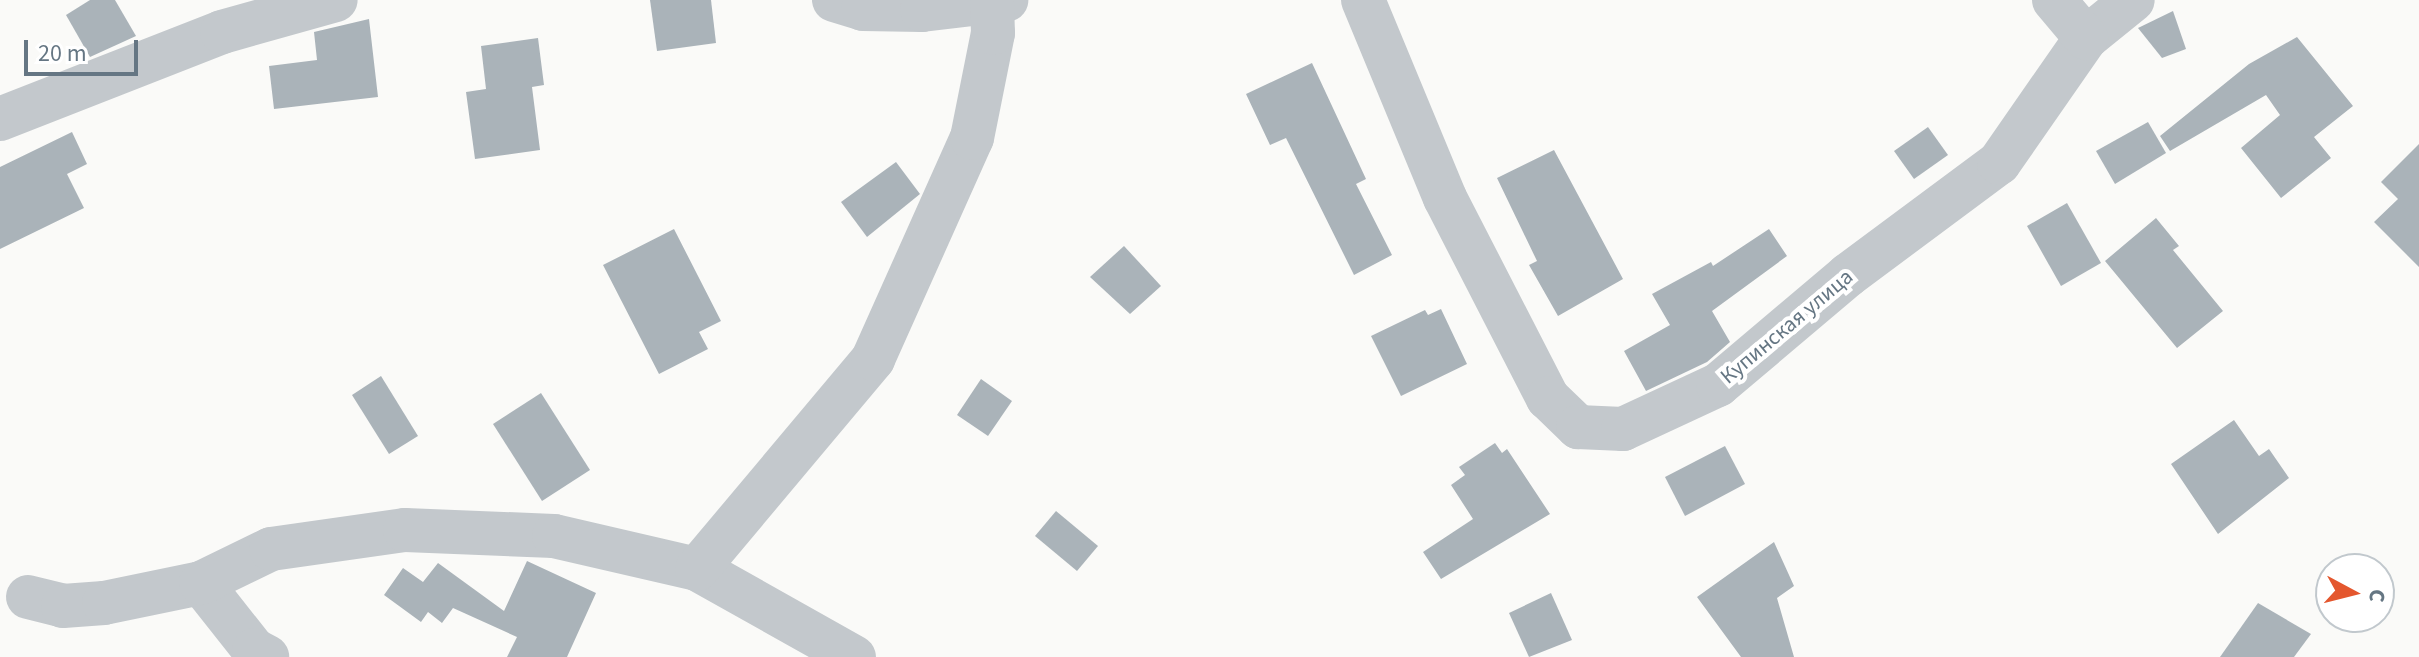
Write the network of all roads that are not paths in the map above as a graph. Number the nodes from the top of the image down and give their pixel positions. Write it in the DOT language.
graph roads {
  1 [pos="336,0"];
  2 [pos="834,0"];
  3 [pos="1363,0"];
  4 [pos="2054,0"];
  5 [pos="2133,0"];
  6 [pos="999,2"];
  7 [pos="2086,38"];
  8 [pos="0,119"];
  9 [pos="697,569"];
  10 [pos="201,583"];
  11 [pos="28,597"];
  12 [pos="267,657"];
  13 [pos="854,657"];
  1 -- 8 [label="street"];
  2 -- 6 [label="street"];
  3 -- 7 [label="street, Купинская улица"];
  4 -- 7 [label="street"];
  5 -- 7 [label="street, Купинская улица"];
  6 -- 9 [label="street"];
  9 -- 10 [label="street"];
  9 -- 13 [label="street"];
  10 -- 11 [label="street"];
  10 -- 12 [label="street"];
}
